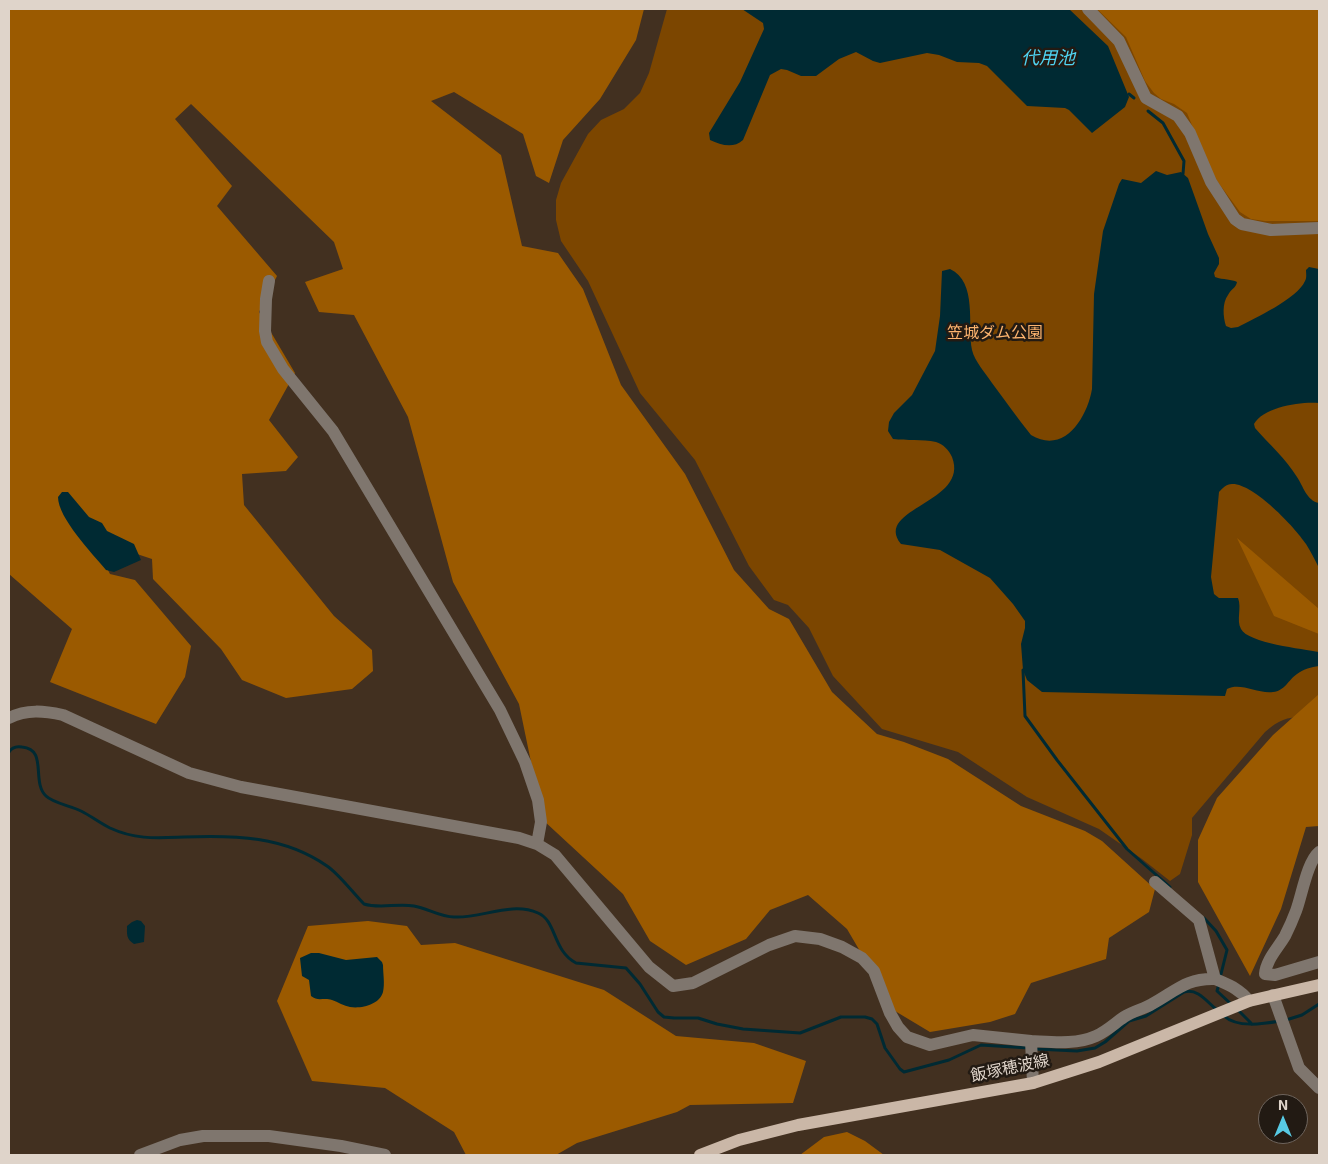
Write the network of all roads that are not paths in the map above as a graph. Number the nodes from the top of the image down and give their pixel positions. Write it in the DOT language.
graph roads {
  1 [pos="1088,9"];
  2 [pos="1319,228"];
  3 [pos="269,281"];
  4 [pos="9,718"];
  5 [pos="537,844"];
  6 [pos="1319,852"];
  7 [pos="1155,882"];
  8 [pos="1319,962"];
  9 [pos="1215,979"];
  10 [pos="1319,985"];
  11 [pos="1273,995"];
  12 [pos="1249,1001"];
  13 [pos="1031,1040"];
  14 [pos="1033,1083"];
  15 [pos="1319,1088"];
  16 [pos="140,1155"];
  17 [pos="385,1155"];
  18 [pos="700,1155"];
  1 -- 2 [label="street"];
  3 -- 5 [label="street"];
  4 -- 5 [label="street"];
  5 -- 13 [label="street"];
  6 -- 8 [label="street"];
  7 -- 9 [label="street"];
  9 -- 12 [label="street"];
  9 -- 13 [label="street"];
  10 -- 11 [label="main road, 飯塚穂波線"];
  11 -- 12 [label="main road, 飯塚穂波線"];
  11 -- 15 [label="street"];
  12 -- 14 [label="main road, 飯塚穂波線"];
  13 -- 14 [label="street"];
  14 -- 18 [label="main road, 飯塚穂波線"];
  16 -- 17 [label="street"];
}
